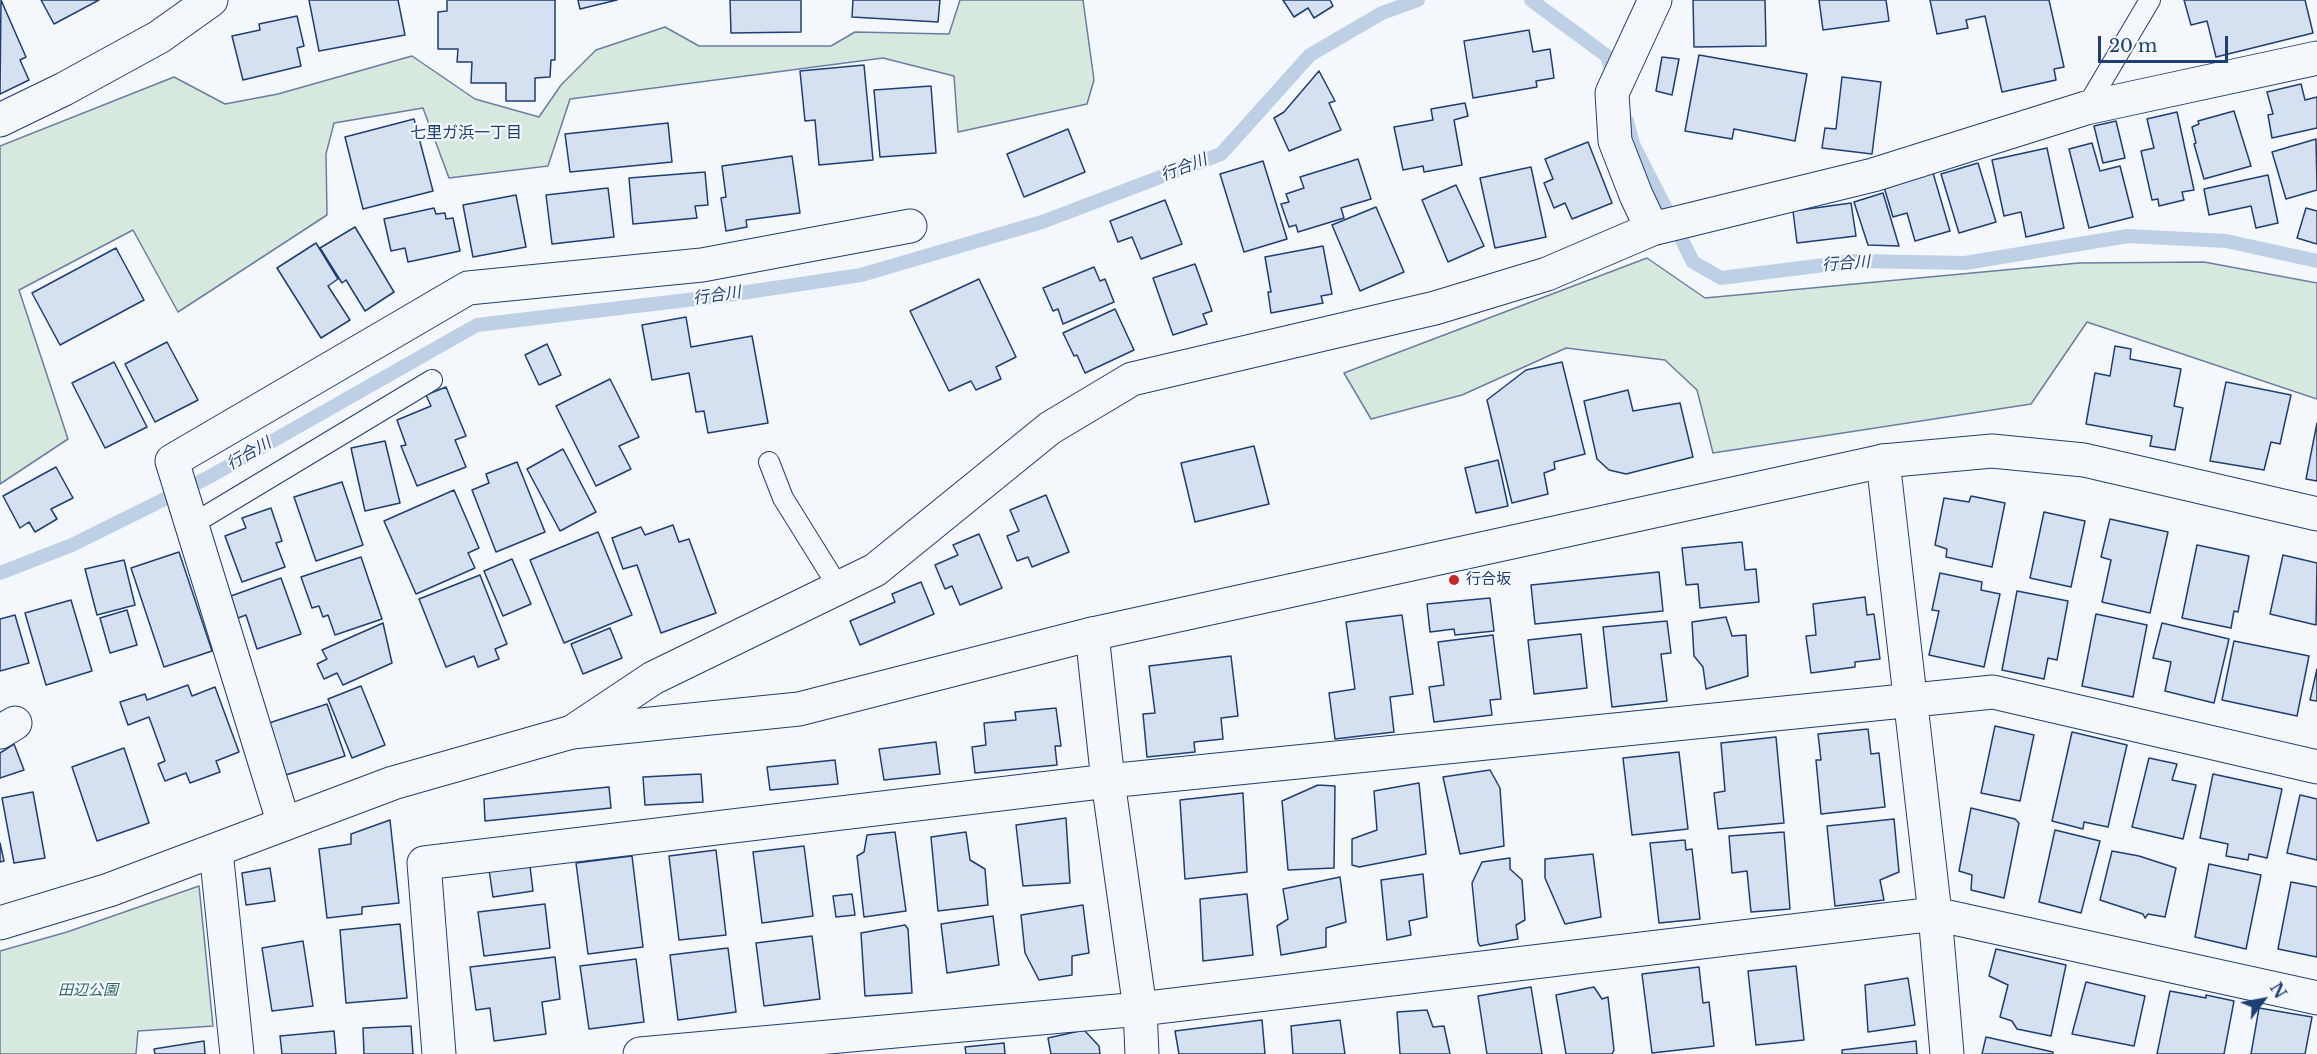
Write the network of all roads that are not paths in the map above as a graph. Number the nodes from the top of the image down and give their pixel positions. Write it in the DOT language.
graph roads {
  1 [pos="211,0"];
  2 [pos="1655,0"];
  3 [pos="2150,0"];
  4 [pos="2317,58"];
  5 [pos="2086,108"];
  6 [pos="0,120"];
  7 [pos="910,226"];
  8 [pos="1652,229"];
  9 [pos="432,380"];
  10 [pos="1883,461"];
  11 [pos="770,462"];
  12 [pos="2317,514"];
  13 [pos="192,525"];
  14 [pos="839,588"];
  15 [pos="1092,634"];
  16 [pos="1909,699"];
  17 [pos="572,732"];
  18 [pos="2317,767"];
  19 [pos="1108,781"];
  20 [pos="284,824"];
  21 [pos="216,851"];
  22 [pos="1935,914"];
  23 [pos="0,923"];
  24 [pos="2317,998"];
  25 [pos="1140,1010"];
  26 [pos="237,1054"];
  27 [pos="439,1054"];
  28 [pos="640,1054"];
  29 [pos="1142,1054"];
  30 [pos="1947,1054"];
  1 -- 6 [label="street"];
  2 -- 8 [label="street"];
  3 -- 5 [label="lane"];
  4 -- 5 [label="street"];
  5 -- 8 [label="street"];
  7 -- 13 [label="street"];
  8 -- 14 [label="street"];
  9 -- 13 [label="lane"];
  10 -- 12 [label="street"];
  10 -- 15 [label="street"];
  10 -- 16 [label="street"];
  11 -- 14 [label="lane"];
  13 -- 20 [label="street"];
  14 -- 17 [label="street"];
  15 -- 17 [label="street"];
  15 -- 19 [label="street"];
  16 -- 18 [label="street"];
  16 -- 19 [label="street"];
  16 -- 22 [label="street"];
  17 -- 20 [label="street"];
  19 -- 25 [label="street"];
  19 -- 27 [label="street"];
  20 -- 21 [label="street"];
  21 -- 23 [label="street"];
  21 -- 26 [label="street"];
  22 -- 24 [label="street"];
  22 -- 25 [label="street"];
  22 -- 30 [label="street"];
  25 -- 28 [label="street"];
  25 -- 29 [label="street"];
}
